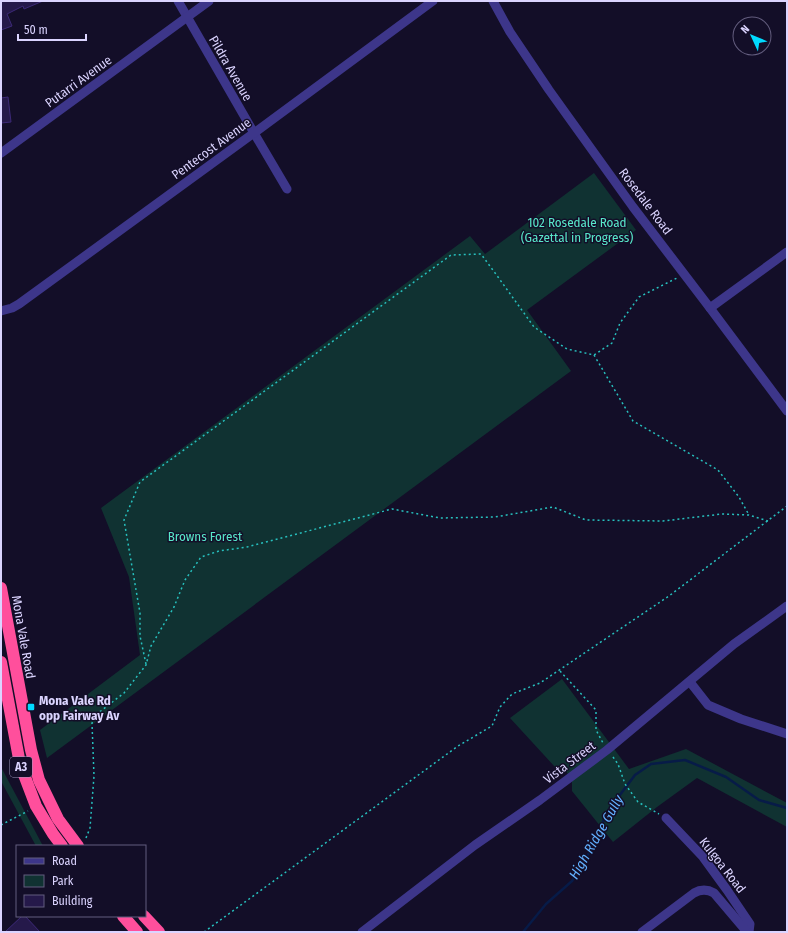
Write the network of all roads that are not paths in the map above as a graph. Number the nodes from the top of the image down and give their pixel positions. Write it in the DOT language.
graph roads {
  1 [pos="178,1"];
  2 [pos="209,1"];
  3 [pos="433,1"];
  4 [pos="493,1"];
  5 [pos="187,17"];
  6 [pos="254,133"];
  7 [pos="1,153"];
  8 [pos="287,189"];
  9 [pos="787,252"];
  10 [pos="710,308"];
  11 [pos="1,311"];
  12 [pos="787,411"];
  13 [pos="1,588"];
  14 [pos="787,606"];
  15 [pos="1,662"];
  16 [pos="3,682"];
  17 [pos="690,682"];
  18 [pos="787,734"];
  19 [pos="666,818"];
  20 [pos="82,842"];
  21 [pos="61,845"];
  22 [pos="124,917"];
  23 [pos="145,917"];
  24 [pos="137,932"];
  25 [pos="160,932"];
  26 [pos="362,932"];
  27 [pos="642,932"];
  28 [pos="748,932"];
  1 -- 5 [label="street, Pildra Avenue"];
  2 -- 5 [label="street, Putarri Avenue"];
  3 -- 6 [label="street, Pentecost Avenue"];
  4 -- 10 [label="street, Rosedale Road"];
  5 -- 6 [label="street, Pildra Avenue"];
  5 -- 7 [label="street, Putarri Avenue"];
  6 -- 8 [label="street, Pildra Avenue"];
  6 -- 11 [label="street, Pentecost Avenue"];
  9 -- 10 [label="street"];
  10 -- 12 [label="street, Rosedale Road"];
  13 -- 20 [label="highway, Mona Vale Road / A3"];
  14 -- 17 [label="street, Vista Street"];
  15 -- 16 [label="highway, Mona Vale Road / A3"];
  16 -- 21 [label="highway, Mona Vale Road / A3"];
  17 -- 18 [label="street"];
  17 -- 26 [label="street, Vista Street"];
  19 -- 28 [label="street, Kulgoa Road"];
  22 -- 24 [label="highway"];
  23 -- 25 [label="highway"];
  27 -- 28 [label="street, Kulgoa Road"];
}
